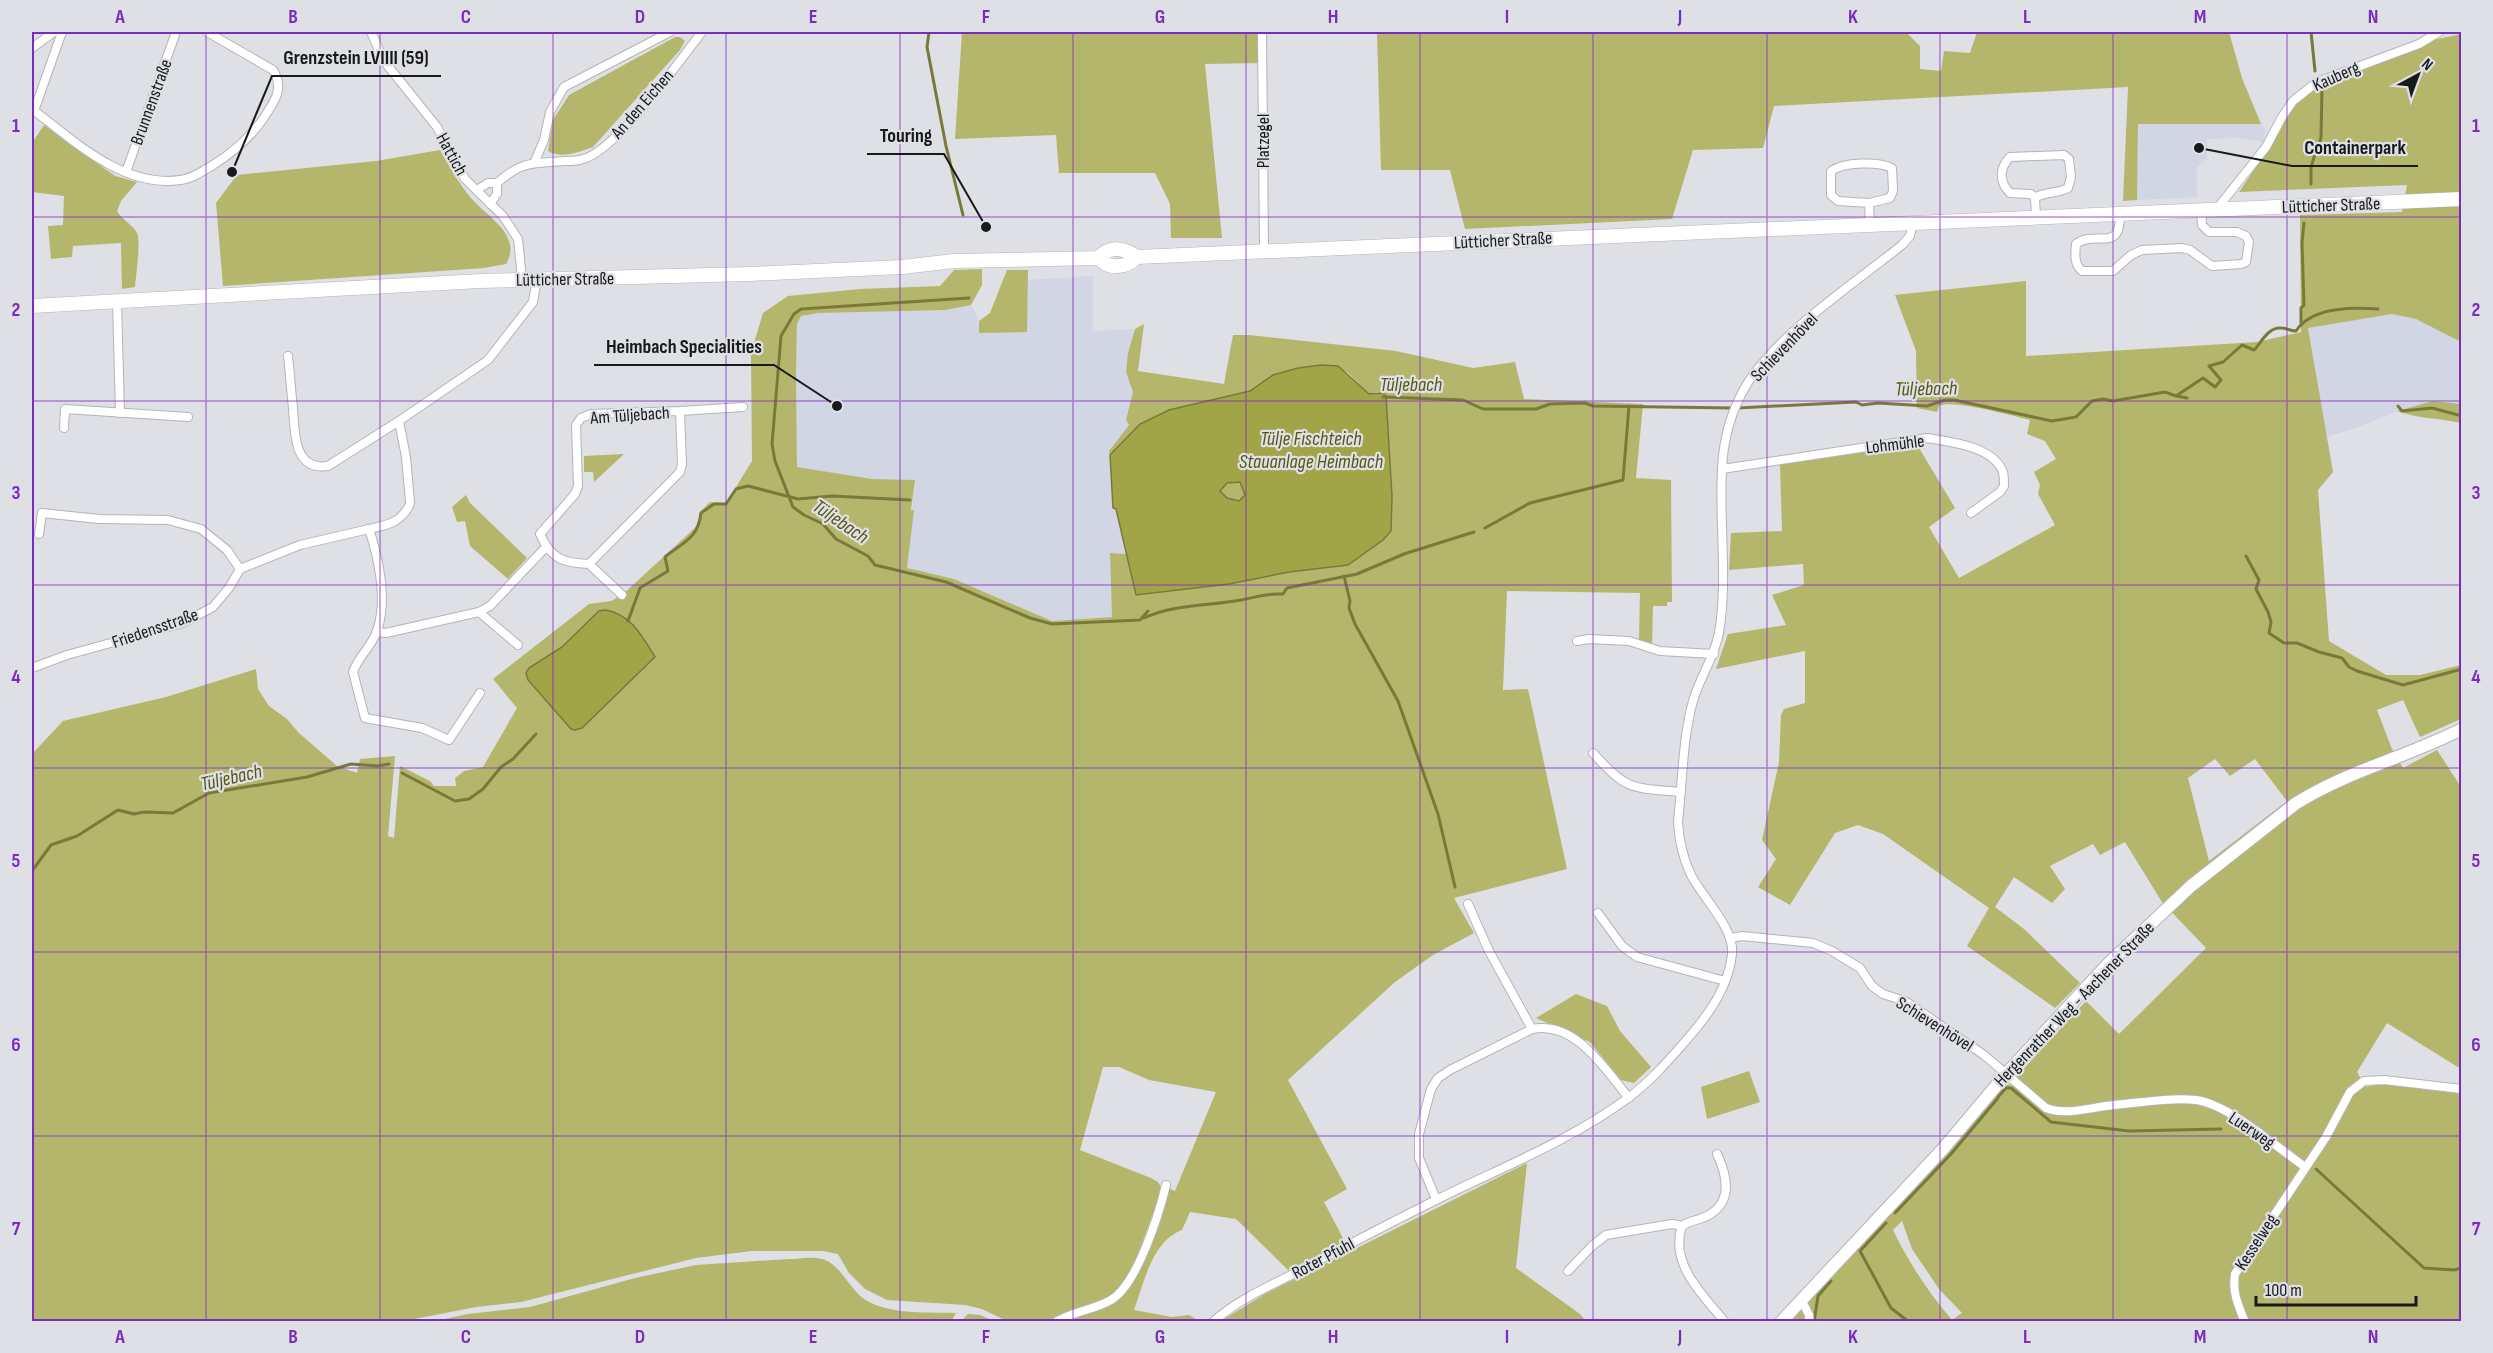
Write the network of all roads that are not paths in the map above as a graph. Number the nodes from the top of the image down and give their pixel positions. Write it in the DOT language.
graph roads {
  1 [pos="54,32"];
  2 [pos="62,32"];
  3 [pos="176,32"];
  4 [pos="207,32"];
  5 [pos="371,32"];
  6 [pos="670,32"];
  7 [pos="702,32"];
  8 [pos="1262,32"];
  9 [pos="2439,32"];
  10 [pos="32,48"];
  11 [pos="33,110"];
  12 [pos="535,161"];
  13 [pos="126,172"];
  14 [pos="497,183"];
  15 [pos="477,190"];
  16 [pos="2035,198"];
  17 [pos="2462,199"];
  18 [pos="1869,203"];
  19 [pos="490,204"];
  20 [pos="2216,210"];
  21 [pos="2201,211"];
  22 [pos="2120,215"];
  23 [pos="2036,217"];
  24 [pos="1913,222"];
  25 [pos="1870,225"];
  26 [pos="1264,250"];
  27 [pos="522,279"];
  28 [pos="537,279"];
  29 [pos="117,302"];
  30 [pos="32,306"];
  31 [pos="288,356"];
  32 [pos="743,407"];
  33 [pos="680,411"];
  34 [pos="120,413"];
  35 [pos="188,417"];
  36 [pos="399,422"];
  37 [pos="64,428"];
  38 [pos="1722,469"];
  39 [pos="1971,513"];
  40 [pos="369,529"];
  41 [pos="39,534"];
  42 [pos="546,547"];
  43 [pos="589,564"];
  44 [pos="240,569"];
  45 [pos="622,595"];
  46 [pos="479,612"];
  47 [pos="377,632"];
  48 [pos="1577,641"];
  49 [pos="518,645"];
  50 [pos="1714,654"];
  51 [pos="32,668"];
  52 [pos="480,693"];
  53 [pos="2458,730"];
  54 [pos="1593,753"];
  55 [pos="1681,792"];
  56 [pos="1468,904"];
  57 [pos="1598,913"];
  58 [pos="1731,938"];
  59 [pos="1725,981"];
  60 [pos="1532,1029"];
  61 [pos="2007,1073"];
  62 [pos="2462,1089"];
  63 [pos="1629,1098"];
  64 [pos="1717,1154"];
  65 [pos="2305,1167"];
  66 [pos="1166,1185"];
  67 [pos="1437,1199"];
  68 [pos="1682,1226"];
  69 [pos="1568,1271"];
  70 [pos="1802,1301"];
  71 [pos="1056,1322"];
  72 [pos="1213,1322"];
  73 [pos="1725,1322"];
  74 [pos="1780,1322"];
  75 [pos="1809,1322"];
  76 [pos="2245,1322"];
  1 -- 10 [label="street"];
  2 -- 11 [label="street"];
  3 -- 13 [label="street, Brunnenstraße"];
  4 -- 13 [label="street"];
  5 -- 15 [label="street, Hattich"];
  6 -- 12 [label="street, An den Eichen"];
  7 -- 12 [label="street, An den Eichen"];
  8 -- 26 [label="street, Platzegel"];
  9 -- 20 [label="street, Kauberg"];
  11 -- 13 [label="street"];
  12 -- 14 [label="street, An den Eichen"];
  14 -- 15 [label="street, An den Eichen"];
  14 -- 19 [label="street"];
  15 -- 19 [label="street, Hattich"];
  16 -- 16 [label="street"];
  16 -- 23 [label="street"];
  17 -- 20 [label="main road, Lütticher Straße"];
  18 -- 18 [label="street"];
  18 -- 25 [label="street"];
  19 -- 27 [label="street, Hattich"];
  20 -- 21 [label="main road, Lütticher Straße"];
  21 -- 22 [label="main road, Lütticher Straße"];
  21 -- 22 [label="street"];
  22 -- 23 [label="main road, Lütticher Straße"];
  23 -- 24 [label="main road, Lütticher Straße"];
  24 -- 25 [label="main road, Lütticher Straße"];
  24 -- 38 [label="street, Schievenhövel"];
  25 -- 26 [label="main road, Lütticher Straße"];
  26 -- 28 [label="main road, Lütticher Straße"];
  27 -- 28 [label="main road, Lütticher Straße"];
  27 -- 29 [label="main road, Lütticher Straße"];
  28 -- 36 [label="street"];
  29 -- 30 [label="main road, Lütticher Straße"];
  29 -- 34 [label="street"];
  31 -- 36 [label="street"];
  32 -- 33 [label="street, Am Tüljebach"];
  33 -- 42 [label="street, Am Tüljebach"];
  33 -- 43 [label="street, Am Tüljebach"];
  34 -- 35 [label="street"];
  34 -- 37 [label="street"];
  36 -- 40 [label="street"];
  38 -- 39 [label="street, Lohmühle"];
  38 -- 50 [label="street, Schievenhövel"];
  40 -- 44 [label="street"];
  40 -- 47 [label="street"];
  41 -- 44 [label="street"];
  42 -- 43 [label="street"];
  42 -- 46 [label="street"];
  43 -- 45 [label="street"];
  44 -- 51 [label="street, Friedensstraße"];
  46 -- 47 [label="street"];
  46 -- 49 [label="street"];
  47 -- 52 [label="street"];
  48 -- 50 [label="street"];
  50 -- 55 [label="street, Schievenhövel"];
  53 -- 61 [label="street, Hergenrather Weg - Aachener Straße"];
  54 -- 55 [label="street"];
  55 -- 58 [label="street, Schievenhövel"];
  56 -- 60 [label="street"];
  57 -- 59 [label="street"];
  58 -- 59 [label="street"];
  58 -- 61 [label="street, Schievenhövel"];
  59 -- 63 [label="street, Roter Pfuhl"];
  60 -- 63 [label="street"];
  60 -- 67 [label="street"];
  61 -- 65 [label="street, Luerweg"];
  61 -- 70 [label="street, Hergenrather Weg - Aachener Straße"];
  62 -- 65 [label="street"];
  63 -- 67 [label="street, Roter Pfuhl"];
  64 -- 68 [label="street"];
  65 -- 76 [label="street, Kesselweg"];
  66 -- 71 [label="street"];
  67 -- 72 [label="street, Roter Pfuhl"];
  68 -- 69 [label="street"];
  68 -- 73 [label="street"];
  70 -- 74 [label="street, Hergenrather Weg - Aachener Straße"];
  70 -- 75 [label="street"];
}
